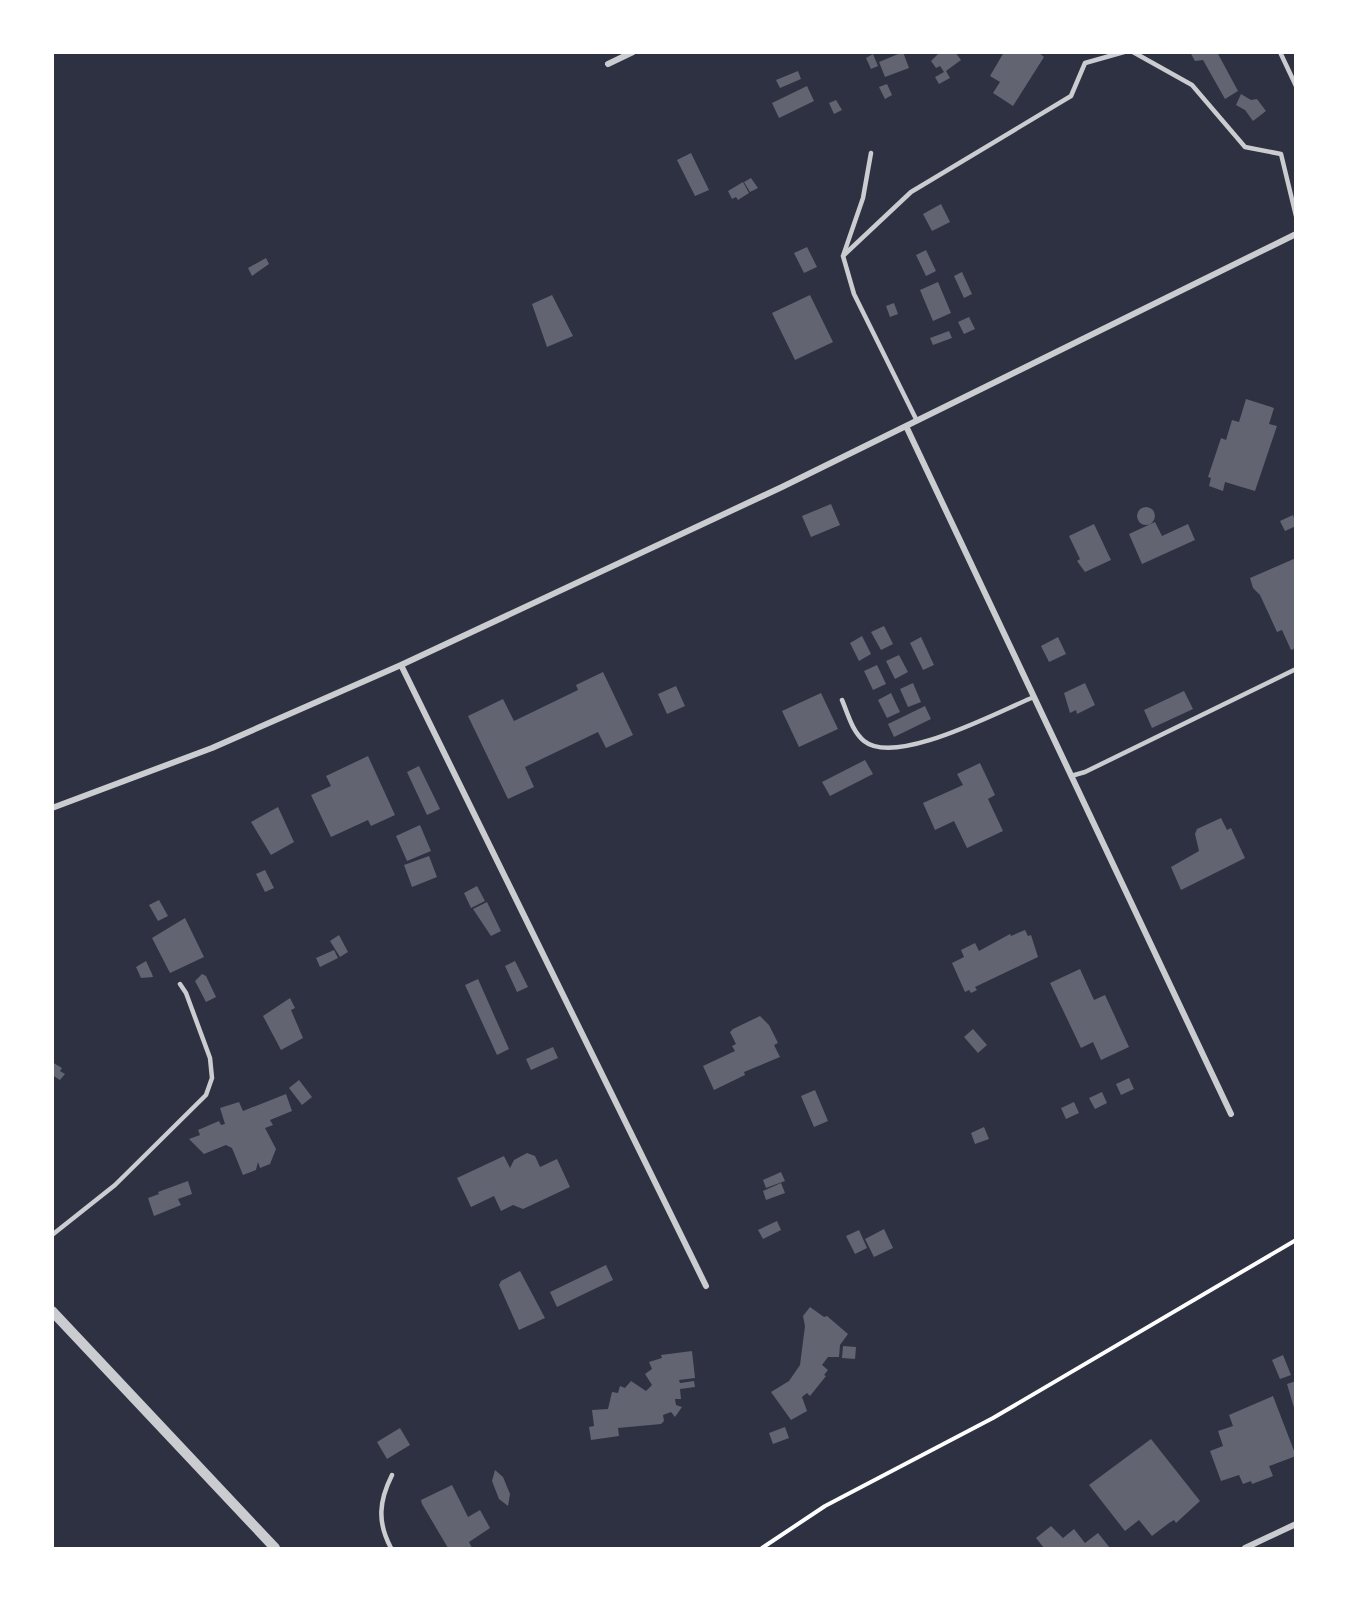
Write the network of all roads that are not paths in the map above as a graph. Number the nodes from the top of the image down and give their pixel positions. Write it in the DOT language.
graph roads {
  1 [pos="633,52"];
  2 [pos="1124,52"];
  3 [pos="1133,52"];
  4 [pos="1280,52"];
  5 [pos="608,64"];
  6 [pos="1296,86"];
  7 [pos="871,153"];
  8 [pos="1296,216"];
  9 [pos="1296,234"];
  10 [pos="843,256"];
  11 [pos="917,421"];
  12 [pos="906,426"];
  13 [pos="401,665"];
  14 [pos="1296,669"];
  15 [pos="1034,697"];
  16 [pos="842,700"];
  17 [pos="1071,776"];
  18 [pos="52,808"];
  19 [pos="180,984"];
  20 [pos="1232,1114"];
  21 [pos="52,1234"];
  22 [pos="706,1286"];
  23 [pos="52,1311"];
  24 [pos="392,1475"];
  25 [pos="1296,1524"];
  26 [pos="275,1548"];
  27 [pos="391,1548"];
  28 [pos="1245,1548"];
  1 -- 5 [label="street"];
  2 -- 10 [label="lane"];
  3 -- 8 [label="lane"];
  4 -- 6 [label="lane"];
  7 -- 10 [label="lane"];
  9 -- 11 [label="street"];
  10 -- 11 [label="lane"];
  11 -- 12 [label="street"];
  12 -- 13 [label="street"];
  12 -- 15 [label="street"];
  13 -- 18 [label="street"];
  13 -- 22 [label="street"];
  14 -- 17 [label="lane"];
  15 -- 16 [label="lane"];
  15 -- 17 [label="street"];
  17 -- 20 [label="street"];
  19 -- 21 [label="lane"];
  23 -- 26 [label="street"];
  24 -- 27 [label="lane"];
  25 -- 28 [label="street"];
}
